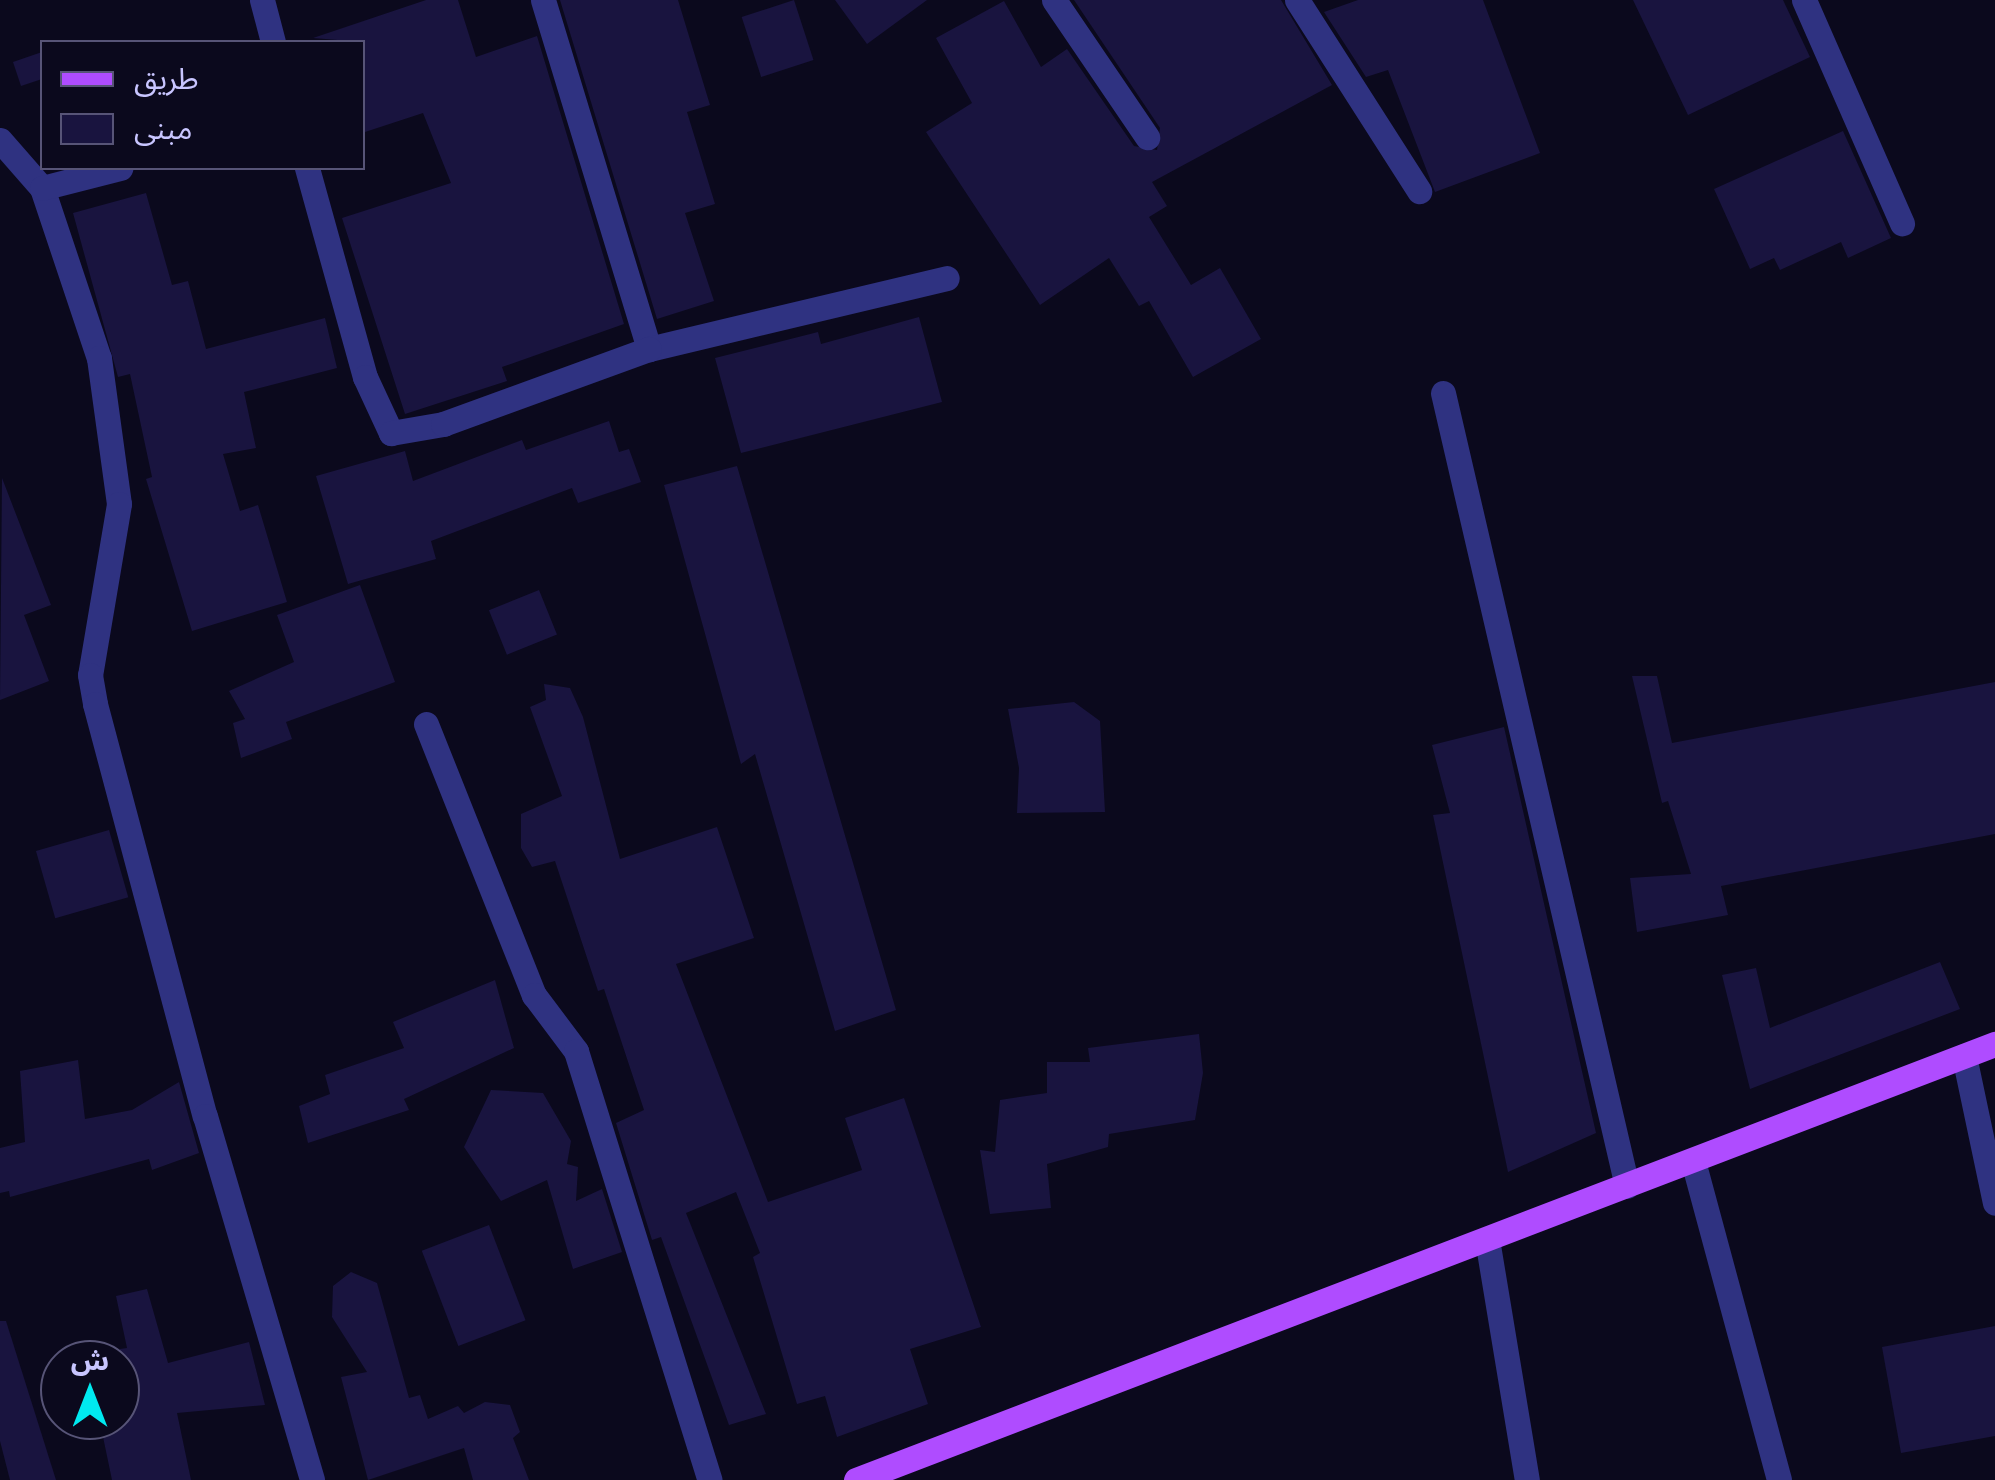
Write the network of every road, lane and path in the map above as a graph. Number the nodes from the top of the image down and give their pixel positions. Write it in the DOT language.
graph roads {
  1 [pos="262,0"];
  2 [pos="543,0"];
  3 [pos="1054,0"];
  4 [pos="1297,0"];
  5 [pos="1804,0"];
  6 [pos="272,40"];
  7 [pos="1147,137"];
  8 [pos="0,140"];
  9 [pos="112,170"];
  10 [pos="308,170"];
  11 [pos="42,188"];
  12 [pos="1419,191"];
  13 [pos="1902,223"];
  14 [pos="946,278"];
  15 [pos="649,350"];
  16 [pos="1443,394"];
  17 [pos="426,724"];
  18 [pos="1995,1044"];
  19 [pos="1964,1056"];
  20 [pos="1693,1161"];
  21 [pos="1626,1186"];
  22 [pos="1995,1204"];
  23 [pos="1487,1240"];
  24 [pos="896,1472"];
  25 [pos="312,1480"];
  26 [pos="710,1480"];
  27 [pos="856,1480"];
  28 [pos="1527,1480"];
  29 [pos="1780,1480"];
  1 -- 6 [label="street"];
  2 -- 15 [label="street"];
  3 -- 7 [label="street"];
  4 -- 12 [label="street"];
  5 -- 13 [label="street"];
  8 -- 11 [label="street"];
  9 -- 11 [label="street"];
  10 -- 15 [label="street"];
  11 -- 25 [label="street"];
  14 -- 15 [label="street"];
  16 -- 21 [label="street"];
  17 -- 26 [label="street"];
  18 -- 19 [label="main road"];
  19 -- 20 [label="main road"];
  19 -- 22 [label="street"];
  20 -- 21 [label="main road"];
  20 -- 29 [label="street"];
  21 -- 23 [label="main road"];
  23 -- 24 [label="main road"];
  23 -- 28 [label="street"];
  24 -- 27 [label="main road"];
}
